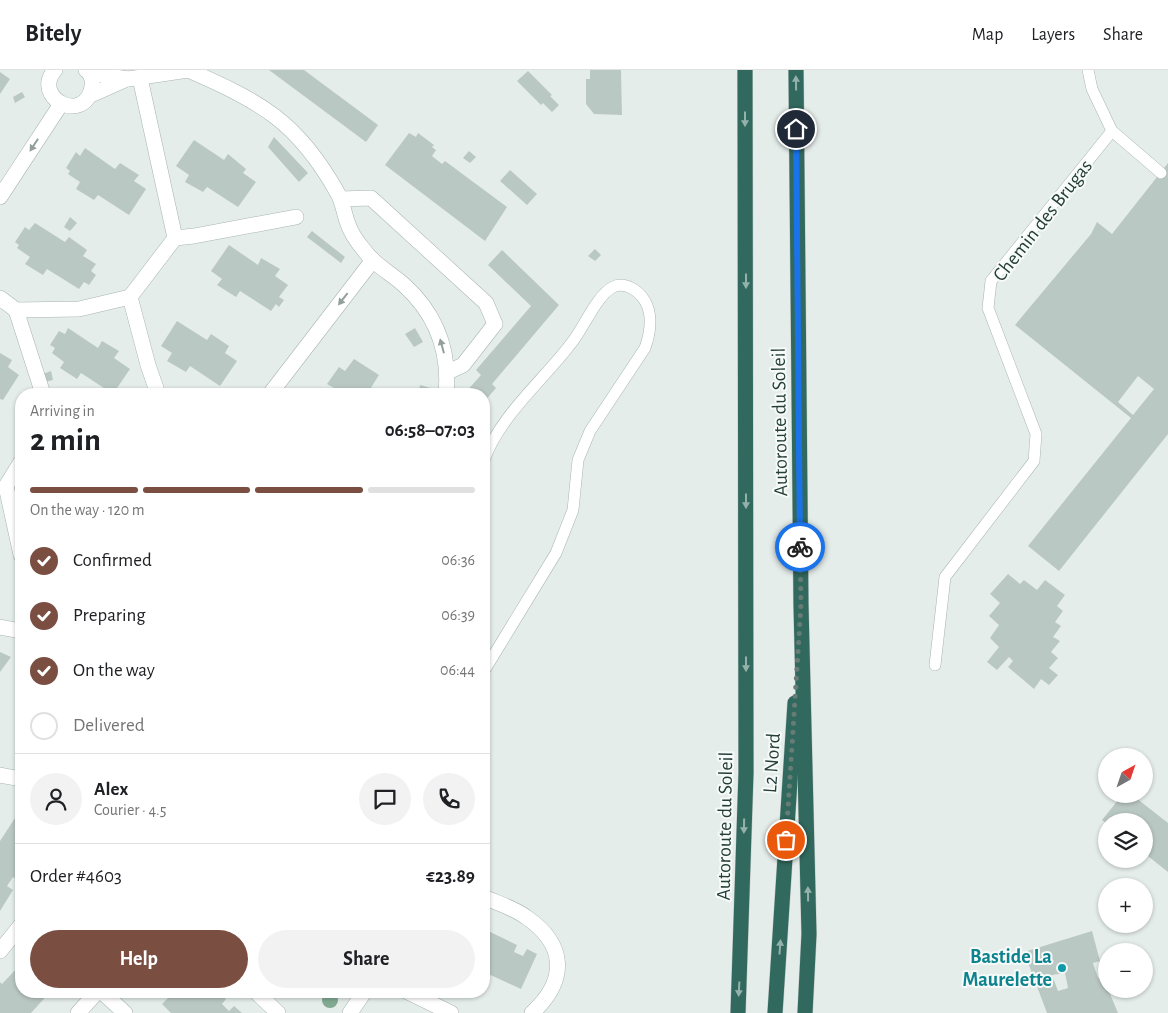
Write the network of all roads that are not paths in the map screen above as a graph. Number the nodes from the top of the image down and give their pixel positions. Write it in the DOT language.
graph roads {
  1 [pos="44,70"];
  2 [pos="56,70"];
  3 [pos="188,70"];
  4 [pos="745,70"];
  5 [pos="796,70"];
  6 [pos="1088,70"];
  7 [pos="88,72"];
  8 [pos="134,78"];
  9 [pos="49,85"];
  10 [pos="90,95"];
  11 [pos="61,104"];
  12 [pos="1112,131"];
  13 [pos="1161,173"];
  14 [pos="0,197"];
  15 [pos="341,199"];
  16 [pos="296,217"];
  17 [pos="175,238"];
  18 [pos="373,260"];
  19 [pos="130,297"];
  20 [pos="0,298"];
  21 [pos="16,310"];
  22 [pos="448,372"];
  23 [pos="41,388"];
  24 [pos="156,388"];
  25 [pos="275,388"];
  26 [pos="447,388"];
  27 [pos="490,448"];
  28 [pos="15,472"];
  29 [pos="15,527"];
  30 [pos="801,605"];
  31 [pos="0,627"];
  32 [pos="15,630"];
  33 [pos="490,661"];
  34 [pos="935,665"];
  35 [pos="0,775"];
  36 [pos="15,778"];
  37 [pos="490,900"];
  38 [pos="15,932"];
  39 [pos="0,951"];
  40 [pos="92,998"];
  41 [pos="107,998"];
  42 [pos="262,998"];
  43 [pos="360,998"];
  44 [pos="420,998"];
  45 [pos="78,1013"];
  46 [pos="124,1013"];
  47 [pos="278,1013"];
  48 [pos="350,1013"];
  49 [pos="451,1013"];
  50 [pos="532,1013"];
  51 [pos="738,1013"];
  52 [pos="775,1013"];
  53 [pos="805,1013"];
  1 -- 9 [label="street"];
  2 -- 9 [label="street"];
  3 -- 8 [label="street"];
  3 -- 15 [label="street"];
  4 -- 51 [label="highway, Autoroute du Soleil, one-way"];
  30 -- 5 [label="highway, Autoroute du Soleil, one-way"];
  6 -- 12 [label="lane"];
  7 -- 8 [label="street"];
  7 -- 10 [label="street"];
  8 -- 10 [label="street"];
  8 -- 17 [label="street"];
  9 -- 11 [label="street"];
  10 -- 11 [label="street"];
  11 -- 14 [label="street, one-way"];
  12 -- 13 [label="lane"];
  12 -- 34 [label="lane, Chemin des Brugas"];
  15 -- 18 [label="street"];
  15 -- 22 [label="street"];
  16 -- 17 [label="street"];
  17 -- 19 [label="street"];
  22 -- 18 [label="street, one-way"];
  18 -- 25 [label="street, one-way"];
  19 -- 21 [label="street"];
  19 -- 24 [label="street"];
  20 -- 21 [label="street"];
  21 -- 23 [label="street"];
  22 -- 26 [label="street"];
  27 -- 33 [label="lane"];
  28 -- 29 [label="street"];
  52 -- 30 [label="highway, L2 Nord, one-way"];
  53 -- 30 [label="highway, Autoroute du Soleil, one-way"];
  31 -- 32 [label="street"];
  35 -- 36 [label="street"];
  37 -- 50 [label="street"];
  38 -- 39 [label="street"];
  40 -- 45 [label="street"];
  41 -- 46 [label="street"];
  42 -- 47 [label="street"];
  43 -- 48 [label="street"];
  44 -- 49 [label="street"];
}
